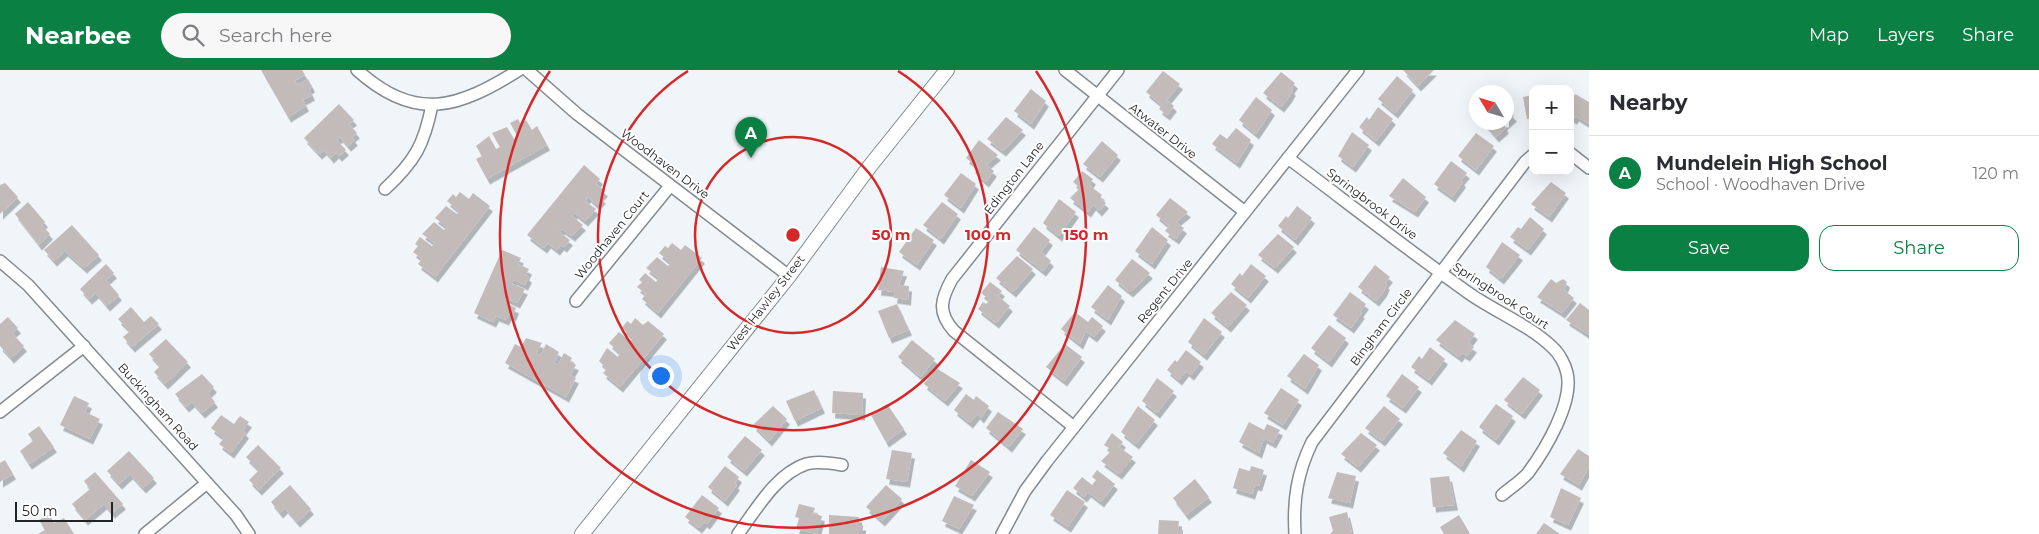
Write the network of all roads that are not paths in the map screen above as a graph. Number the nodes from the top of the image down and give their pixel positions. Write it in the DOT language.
graph roads {
  1 [pos="357,70"];
  2 [pos="519,70"];
  3 [pos="527,70"];
  4 [pos="947,70"];
  5 [pos="1065,70"];
  6 [pos="1118,70"];
  7 [pos="1358,70"];
  8 [pos="1097,95"];
  9 [pos="432,105"];
  10 [pos="1574,156"];
  11 [pos="1288,158"];
  12 [pos="1529,158"];
  13 [pos="1589,168"];
  14 [pos="670,186"];
  15 [pos="385,189"];
  16 [pos="1245,212"];
  17 [pos="0,261"];
  18 [pos="1440,272"];
  19 [pos="789,276"];
  20 [pos="576,301"];
  21 [pos="84,346"];
  22 [pos="0,412"];
  23 [pos="1074,427"];
  24 [pos="842,465"];
  25 [pos="207,483"];
  26 [pos="1502,494"];
  27 [pos="146,534"];
  28 [pos="249,534"];
  29 [pos="582,534"];
  30 [pos="738,534"];
  31 [pos="1002,534"];
  32 [pos="1295,534"];
  1 -- 9 [label="street"];
  2 -- 9 [label="street"];
  3 -- 14 [label="street, Woodhaven Drive"];
  4 -- 19 [label="street, West Hawley Street"];
  5 -- 8 [label="street, Atwater Drive"];
  6 -- 8 [label="street, Edington Lane"];
  7 -- 11 [label="street, Regent Drive"];
  8 -- 16 [label="street, Atwater Drive"];
  8 -- 23 [label="street, Edington Lane"];
  9 -- 15 [label="street"];
  10 -- 13 [label="street"];
  11 -- 16 [label="street, Regent Drive"];
  11 -- 18 [label="street, Springbrook Drive"];
  12 -- 18 [label="street, Bingham Circle"];
  14 -- 19 [label="street, Woodhaven Drive"];
  14 -- 20 [label="street, Woodhaven Court"];
  16 -- 23 [label="street, Regent Drive"];
  17 -- 21 [label="street, Buckingham Road"];
  18 -- 26 [label="street, Springbrook Court"];
  18 -- 32 [label="street, Bingham Circle"];
  19 -- 29 [label="street, West Hawley Street"];
  21 -- 22 [label="street"];
  21 -- 25 [label="street, Buckingham Road"];
  23 -- 31 [label="street, Regent Drive"];
  24 -- 30 [label="street"];
  25 -- 27 [label="street"];
  25 -- 28 [label="street, Buckingham Road"];
}
